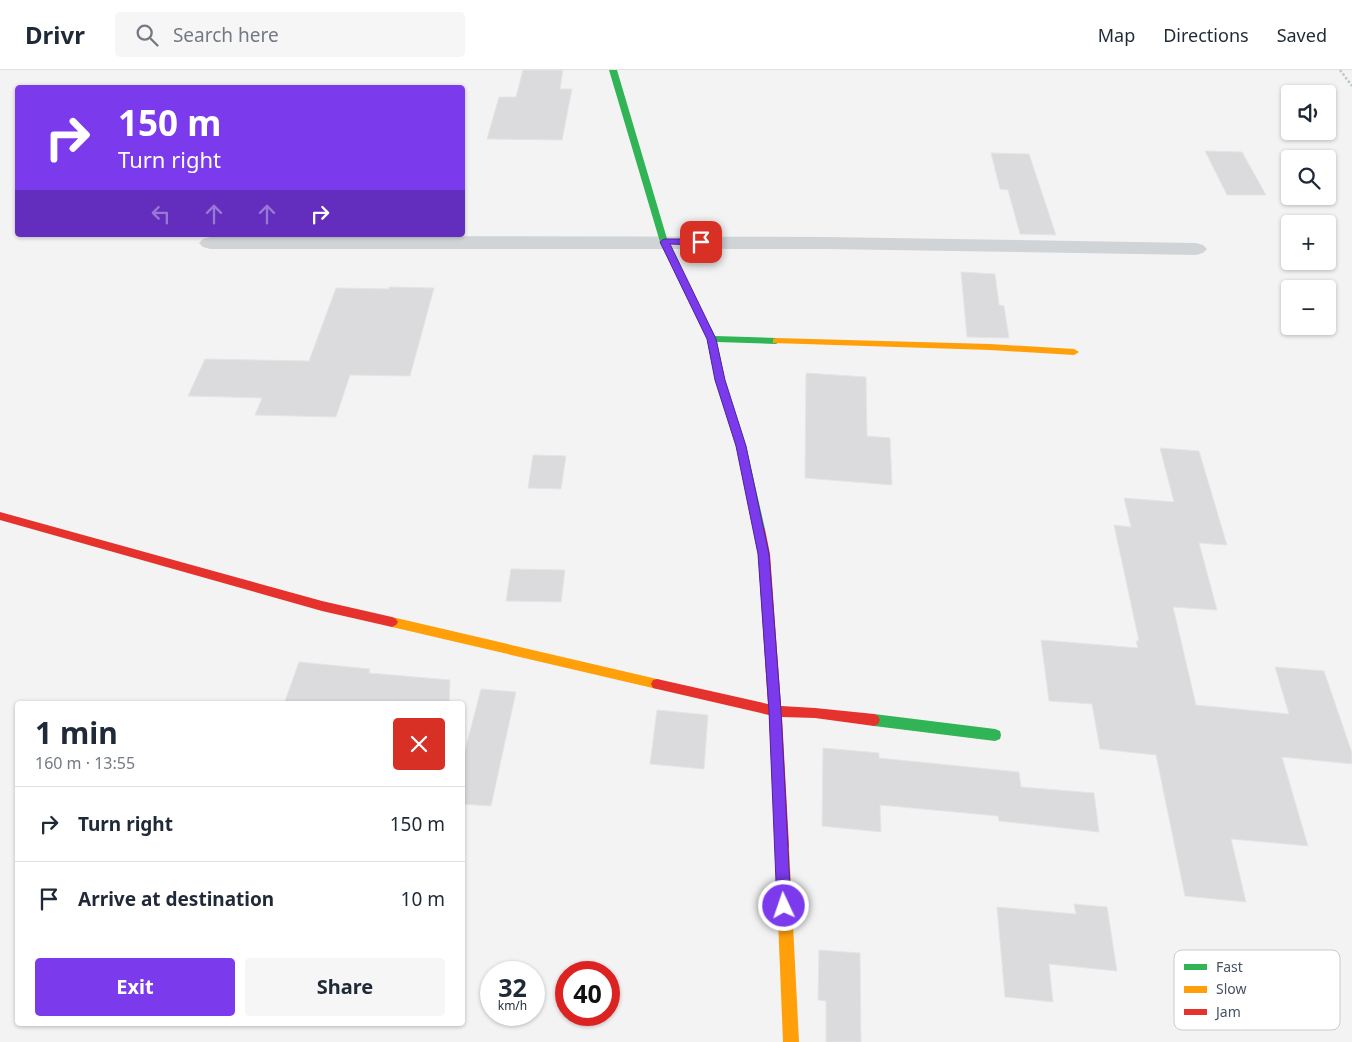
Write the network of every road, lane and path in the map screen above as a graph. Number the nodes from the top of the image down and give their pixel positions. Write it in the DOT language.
graph roads {
  1 [pos="613,70"];
  2 [pos="1340,70"];
  3 [pos="1352,86"];
  4 [pos="664,242"];
  5 [pos="210,244"];
  6 [pos="1196,249"];
  7 [pos="712,339"];
  8 [pos="1074,352"];
  9 [pos="0,516"];
  10 [pos="775,711"];
  11 [pos="995,735"];
  12 [pos="791,1042"];
  1 -- 4 [label="street"];
  2 -- 3 [label="path"];
  4 -- 5 [label="street"];
  4 -- 6 [label="street"];
  4 -- 7 [label="street"];
  7 -- 8 [label="street"];
  7 -- 10 [label="street"];
  9 -- 10 [label="street"];
  10 -- 11 [label="street"];
  10 -- 12 [label="street"];
}
